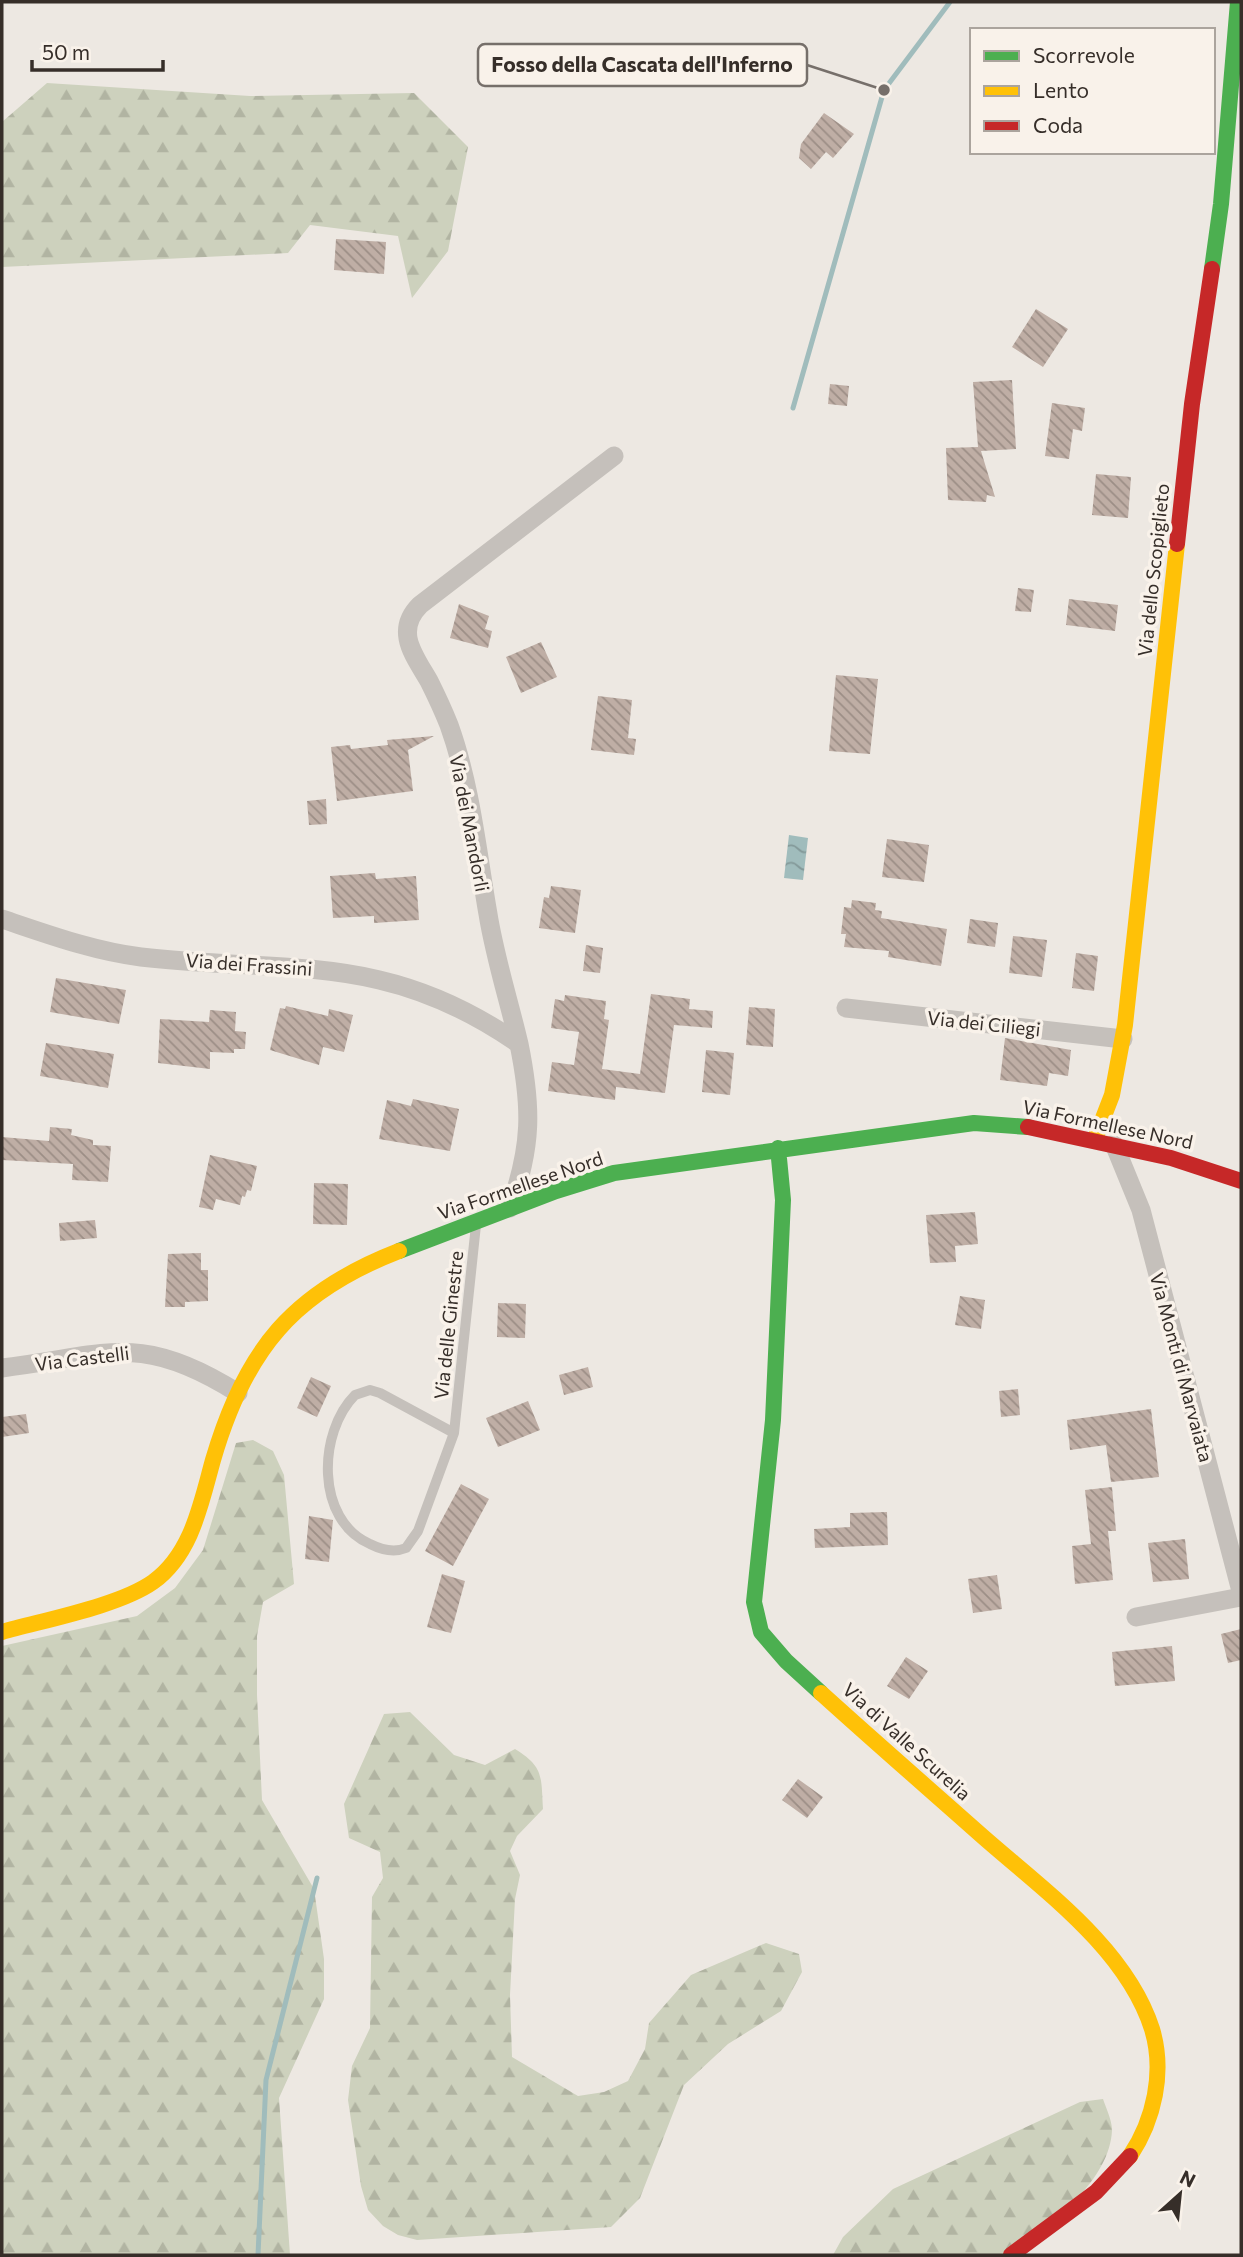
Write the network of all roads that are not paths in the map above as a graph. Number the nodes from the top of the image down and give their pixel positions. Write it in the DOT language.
graph roads {
  1 [pos="1238,2"];
  2 [pos="614,456"];
  3 [pos="2,919"];
  4 [pos="846,1008"];
  5 [pos="1123,1039"];
  6 [pos="519,1044"];
  7 [pos="1095,1139"];
  8 [pos="1115,1144"];
  9 [pos="778,1148"];
  10 [pos="1241,1181"];
  11 [pos="510,1208"];
  12 [pos="476,1221"];
  13 [pos="2,1368"];
  14 [pos="238,1393"];
  15 [pos="454,1433"];
  16 [pos="1241,1594"];
  17 [pos="1136,1617"];
  18 [pos="2,1632"];
  19 [pos="1011,2255"];
  1 -- 5 [label="street, Via dello Scopiglieto"];
  2 -- 6 [label="street, Via dei Mandorli"];
  3 -- 6 [label="street, Via dei Frassini"];
  4 -- 5 [label="street, Via dei Ciliegi"];
  5 -- 7 [label="street, Via dello Scopiglieto"];
  6 -- 11 [label="street, Via dei Mandorli"];
  7 -- 8 [label="street, Via Formellese Nord"];
  7 -- 9 [label="street, Via Formellese Nord"];
  8 -- 10 [label="street, Via Formellese Nord"];
  8 -- 16 [label="street, Via Monti di Marvaiata"];
  9 -- 11 [label="street, Via Formellese Nord"];
  9 -- 19 [label="street, Via di Valle Scurelia"];
  11 -- 12 [label="street, Via Formellese Nord"];
  12 -- 14 [label="street, Via Formellese Nord"];
  12 -- 15 [label="lane, Via delle Ginestre"];
  13 -- 14 [label="street, Via Castelli"];
  14 -- 18 [label="street, Via Formellese Nord"];
  15 -- 15 [label="lane, Via delle Ginestre"];
  16 -- 17 [label="street"];
}
